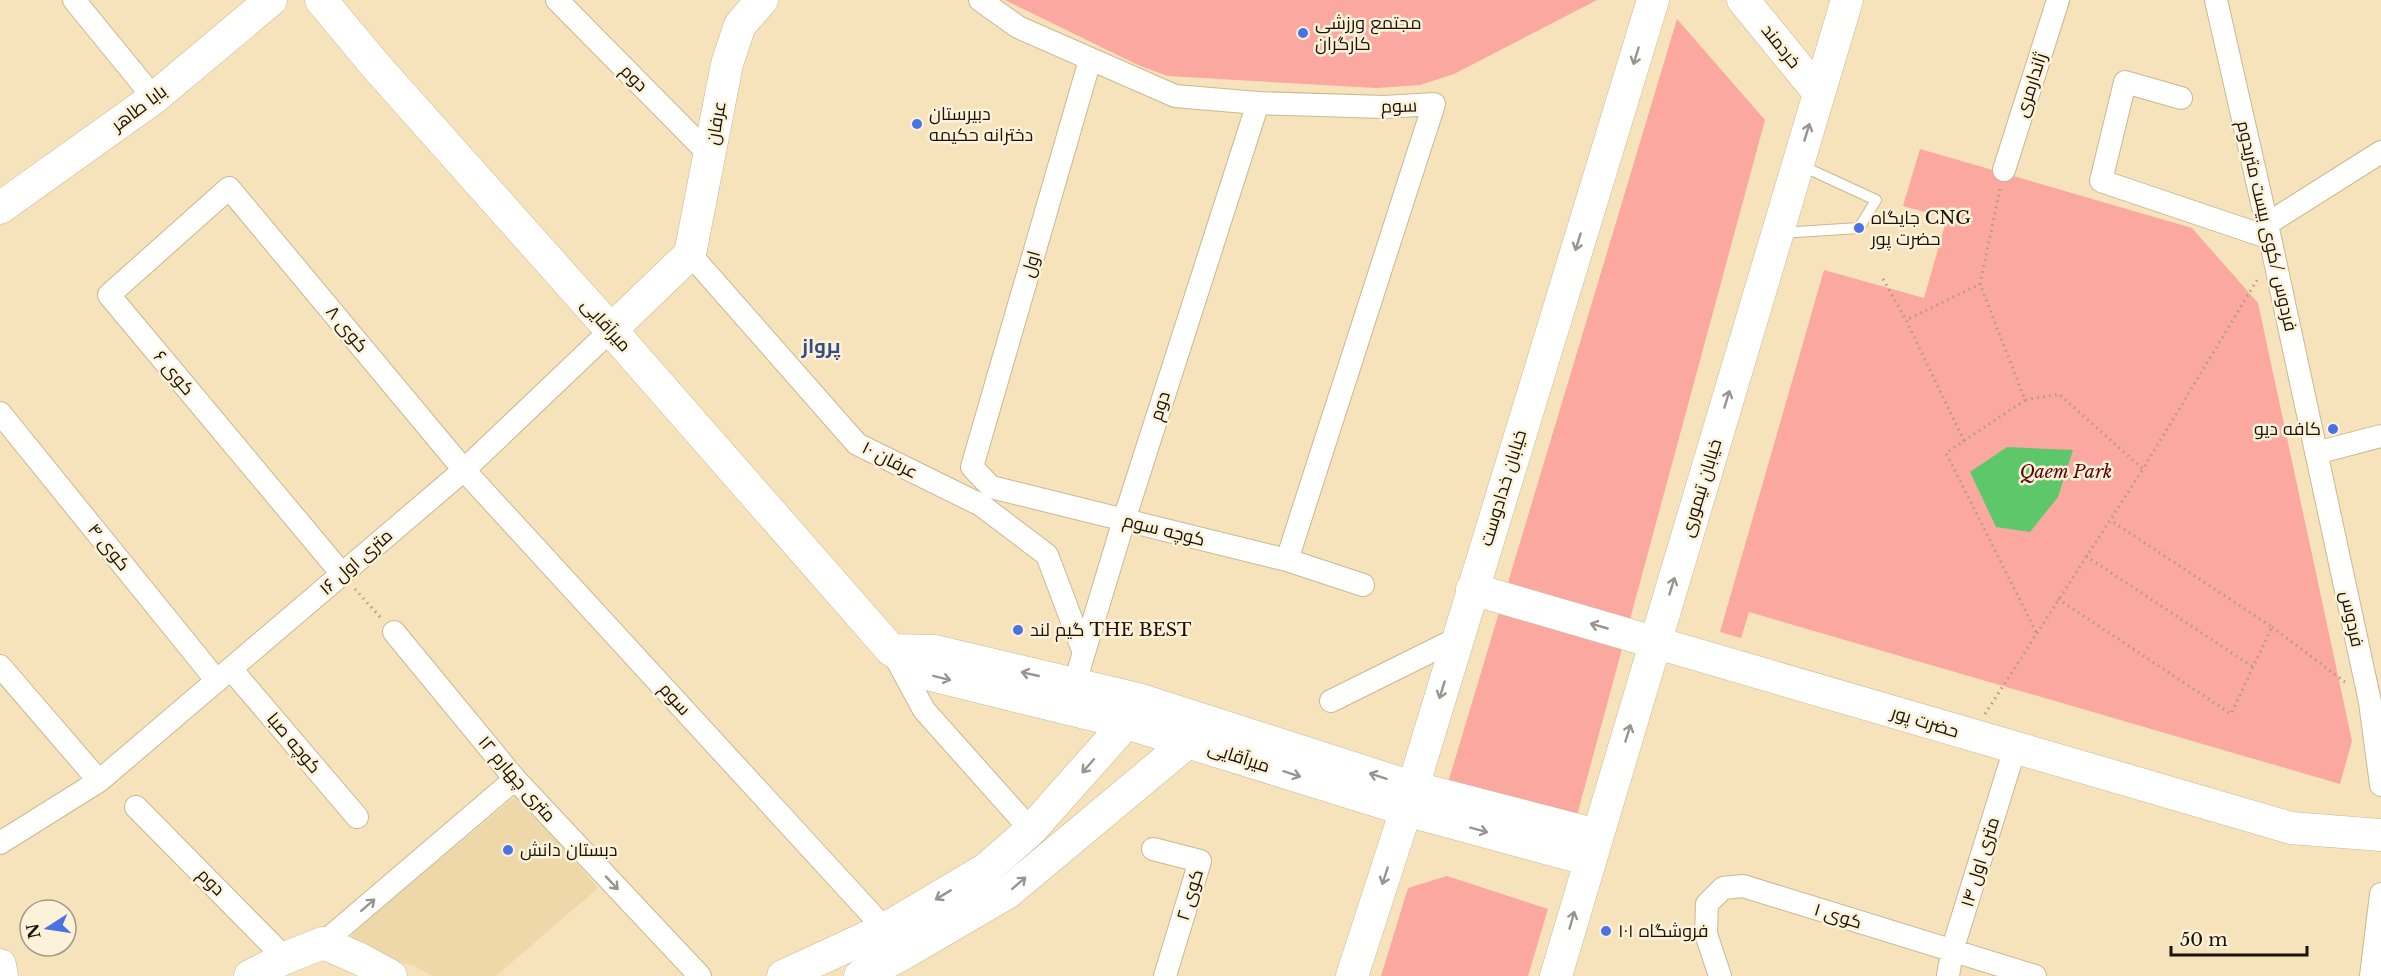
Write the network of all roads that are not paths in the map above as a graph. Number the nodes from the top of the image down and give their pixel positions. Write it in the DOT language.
graph roads {
  1 [pos="74,0"];
  2 [pos="271,0"];
  3 [pos="321,0"];
  4 [pos="557,0"];
  5 [pos="762,0"];
  6 [pos="981,0"];
  7 [pos="1653,0"];
  8 [pos="1743,0"];
  9 [pos="1846,0"];
  10 [pos="2058,0"];
  11 [pos="2216,0"];
  12 [pos="1090,60"];
  13 [pos="1819,93"];
  14 [pos="154,98"];
  15 [pos="2181,98"];
  16 [pos="1258,104"];
  17 [pos="2381,152"];
  18 [pos="711,156"];
  19 [pos="1798,164"];
  20 [pos="2004,170"];
  21 [pos="229,188"];
  22 [pos="0,208"];
  23 [pos="1777,233"];
  24 [pos="2270,239"];
  25 [pos="690,255"];
  26 [pos="611,330"];
  27 [pos="0,414"];
  28 [pos="2381,436"];
  29 [pos="2316,453"];
  30 [pos="972,467"];
  31 [pos="464,470"];
  32 [pos="1124,520"];
  33 [pos="1287,560"];
  34 [pos="342,574"];
  35 [pos="1363,585"];
  36 [pos="1472,589"];
  37 [pos="394,632"];
  38 [pos="1458,638"];
  39 [pos="1655,642"];
  40 [pos="891,650"];
  41 [pos="1084,653"];
  42 [pos="0,666"];
  43 [pos="224,675"];
  44 [pos="1071,697"];
  45 [pos="1331,701"];
  46 [pos="1132,711"];
  47 [pos="1194,730"];
  48 [pos="2014,748"];
  49 [pos="515,779"];
  50 [pos="99,781"];
  51 [pos="2381,785"];
  52 [pos="1409,799"];
  53 [pos="136,807"];
  54 [pos="357,817"];
  55 [pos="1031,830"];
  56 [pos="2381,835"];
  57 [pos="0,843"];
  58 [pos="1593,848"];
  59 [pos="1153,849"];
  60 [pos="2381,894"];
  61 [pos="885,929"];
  62 [pos="323,943"];
  63 [pos="1952,951"];
  64 [pos="285,958"];
  65 [pos="0,965"];
  66 [pos="361,967"];
  67 [pos="2,976"];
  68 [pos="250,976"];
  69 [pos="391,976"];
  70 [pos="700,976"];
  71 [pos="783,976"];
  72 [pos="860,976"];
  73 [pos="1165,976"];
  74 [pos="1352,976"];
  75 [pos="1556,976"];
  76 [pos="1720,976"];
  77 [pos="1948,976"];
  78 [pos="2035,976"];
  79 [pos="2371,976"];
  1 -- 14 [label="street"];
  2 -- 14 [label="street, بابا طاهر"];
  3 -- 26 [label="street, میرآقایی"];
  4 -- 18 [label="street, دوم"];
  5 -- 18 [label="street, عرفان"];
  6 -- 12 [label="street, سوم"];
  7 -- 36 [label="street, خیابان خدادوست, one-way"];
  8 -- 13 [label="street, خردمند"];
  9 -- 13 [label="street, خیابان تیموری"];
  10 -- 20 [label="street, ژاندارمری"];
  11 -- 24 [label="street, فردوس /کوی بیست متریدوم"];
  12 -- 16 [label="street, سوم"];
  12 -- 30 [label="street, اول"];
  19 -- 13 [label="street, خیابان تیموری, one-way"];
  14 -- 22 [label="street, بابا طاهر"];
  15 -- 24 [label="street"];
  16 -- 32 [label="street, دوم"];
  16 -- 33 [label="street, سوم"];
  17 -- 24 [label="street"];
  18 -- 25 [label="street, عرفان"];
  19 -- 23 [label="street, خیابان تیموری"];
  19 -- 23 [label="lane"];
  21 -- 31 [label="street, کوی ۸"];
  21 -- 34 [label="street, کوی ۶"];
  39 -- 23 [label="street, خیابان تیموری, one-way"];
  24 -- 29 [label="street, فردوس /کوی بیست متریدوم"];
  25 -- 26 [label="street, ۱۶ متری اول"];
  25 -- 41 [label="street, عرفان ۱۰"];
  26 -- 31 [label="street, ۱۶ متری اول"];
  26 -- 40 [label="street, میرآقایی"];
  27 -- 43 [label="street, کوی ۴"];
  28 -- 29 [label="street"];
  29 -- 51 [label="street, فردوس"];
  30 -- 32 [label="street, کوچه سوم"];
  31 -- 34 [label="street, ۱۶ متری اول"];
  31 -- 61 [label="street, سوم"];
  32 -- 33 [label="street, کوچه سوم"];
  32 -- 41 [label="street, دوم"];
  33 -- 35 [label="street, کوچه سوم"];
  34 -- 43 [label="street, ۱۶ متری اول"];
  36 -- 38 [label="street, خیابان خدادوست"];
  39 -- 36 [label="street, حضرت پور, one-way"];
  37 -- 49 [label="street, ۱۲ متری چهارم"];
  38 -- 45 [label="street"];
  38 -- 52 [label="street, خیابان خدادوست, one-way"];
  39 -- 48 [label="street, حضرت پور"];
  58 -- 39 [label="street, خیابان تیموری, one-way"];
  40 -- 44 [label="street, میرآقایی"];
  40 -- 55 [label="street"];
  41 -- 44 [label="street, دوم"];
  42 -- 50 [label="street"];
  43 -- 50 [label="street, ۱۶ متری اول"];
  43 -- 54 [label="street, کوچه صبا"];
  44 -- 46 [label="street, میرآقایی"];
  46 -- 47 [label="street, میرآقایی"];
  46 -- 55 [label="street, one-way"];
  47 -- 52 [label="street, میرآقایی"];
  72 -- 47 [label="street, one-way"];
  48 -- 56 [label="street, حضرت پور"];
  48 -- 63 [label="street, ۱۴ متری اول"];
  62 -- 49 [label="street, one-way"];
  49 -- 70 [label="street, ۱۲ متری چهارم, one-way"];
  50 -- 57 [label="street, ۱۶ متری اول"];
  52 -- 58 [label="street, میرآقایی"];
  52 -- 74 [label="street, خیابان خدادوست, one-way"];
  53 -- 64 [label="street, دوم"];
  55 -- 61 [label="street, one-way"];
  75 -- 58 [label="street, خیابان تیموری, one-way"];
  59 -- 73 [label="street, کوی ۲"];
  60 -- 79 [label="street"];
  61 -- 71 [label="street"];
  62 -- 64 [label="street"];
  62 -- 66 [label="street"];
  63 -- 76 [label="street, کوی ۱"];
  63 -- 77 [label="street, ۱۴ متری اول"];
  63 -- 78 [label="street, کوی ۱"];
  64 -- 68 [label="street"];
  65 -- 67 [label="street"];
  66 -- 69 [label="street"];
}
